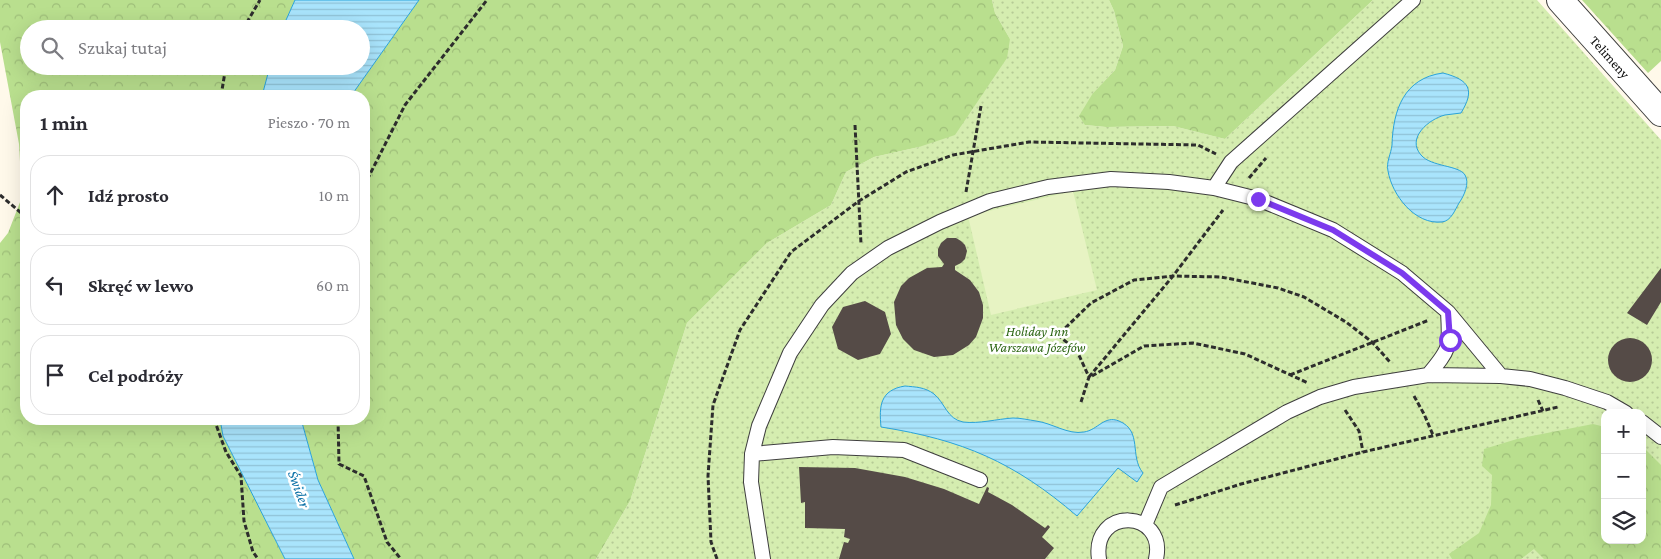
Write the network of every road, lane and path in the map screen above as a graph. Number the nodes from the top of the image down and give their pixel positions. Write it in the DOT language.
graph roads {
  1 [pos="260,0"];
  2 [pos="487,0"];
  3 [pos="1413,0"];
  4 [pos="1560,0"];
  5 [pos="248,20"];
  6 [pos="224,75"];
  7 [pos="222,90"];
  8 [pos="981,106"];
  9 [pos="1661,113"];
  10 [pos="855,125"];
  11 [pos="972,152"];
  12 [pos="1231,162"];
  13 [pos="370,174"];
  14 [pos="1214,188"];
  15 [pos="0,195"];
  16 [pos="859,201"];
  17 [pos="20,212"];
  18 [pos="963,212"];
  19 [pos="861,267"];
  20 [pos="1448,312"];
  21 [pos="1372,342"];
  22 [pos="1290,375"];
  23 [pos="1428,375"];
  24 [pos="1501,376"];
  25 [pos="1089,377"];
  26 [pos="1401,379"];
  27 [pos="1326,395"];
  28 [pos="1593,397"];
  29 [pos="1081,402"];
  30 [pos="1619,409"];
  31 [pos="216,425"];
  32 [pos="338,425"];
  33 [pos="1646,425"];
  34 [pos="1433,436"];
  35 [pos="1661,437"];
  36 [pos="1363,452"];
  37 [pos="752,454"];
  38 [pos="980,480"];
  39 [pos="1147,519"];
  40 [pos="258,559"];
  41 [pos="401,559"];
  42 [pos="718,559"];
  43 [pos="763,559"];
  44 [pos="1099,559"];
  45 [pos="1156,559"];
  1 -- 5 [label="path"];
  2 -- 13 [label="path"];
  3 -- 12 [label="lane"];
  4 -- 9 [label="street, Telimeny"];
  6 -- 7 [label="path"];
  8 -- 11 [label="path"];
  10 -- 16 [label="path"];
  11 -- 12 [label="path"];
  11 -- 16 [label="path"];
  11 -- 18 [label="path"];
  12 -- 14 [label="lane"];
  14 -- 18 [label="lane"];
  14 -- 20 [label="lane"];
  15 -- 17 [label="path"];
  16 -- 19 [label="path"];
  16 -- 42 [label="path"];
  18 -- 19 [label="lane"];
  19 -- 37 [label="lane"];
  20 -- 21 [label="path"];
  20 -- 23 [label="lane"];
  20 -- 24 [label="lane"];
  21 -- 22 [label="path"];
  21 -- 25 [label="path"];
  21 -- 26 [label="path"];
  22 -- 25 [label="path"];
  22 -- 27 [label="path"];
  23 -- 24 [label="lane"];
  23 -- 26 [label="lane"];
  24 -- 28 [label="lane"];
  25 -- 29 [label="path"];
  26 -- 27 [label="lane"];
  26 -- 34 [label="path"];
  27 -- 36 [label="path"];
  27 -- 39 [label="lane"];
  28 -- 30 [label="lane"];
  28 -- 34 [label="path"];
  31 -- 40 [label="path"];
  32 -- 41 [label="path"];
  33 -- 35 [label="lane"];
  34 -- 36 [label="path"];
  36 -- 39 [label="path"];
  37 -- 38 [label="lane"];
  37 -- 43 [label="lane"];
  39 -- 44 [label="lane"];
  39 -- 45 [label="lane"];
}
